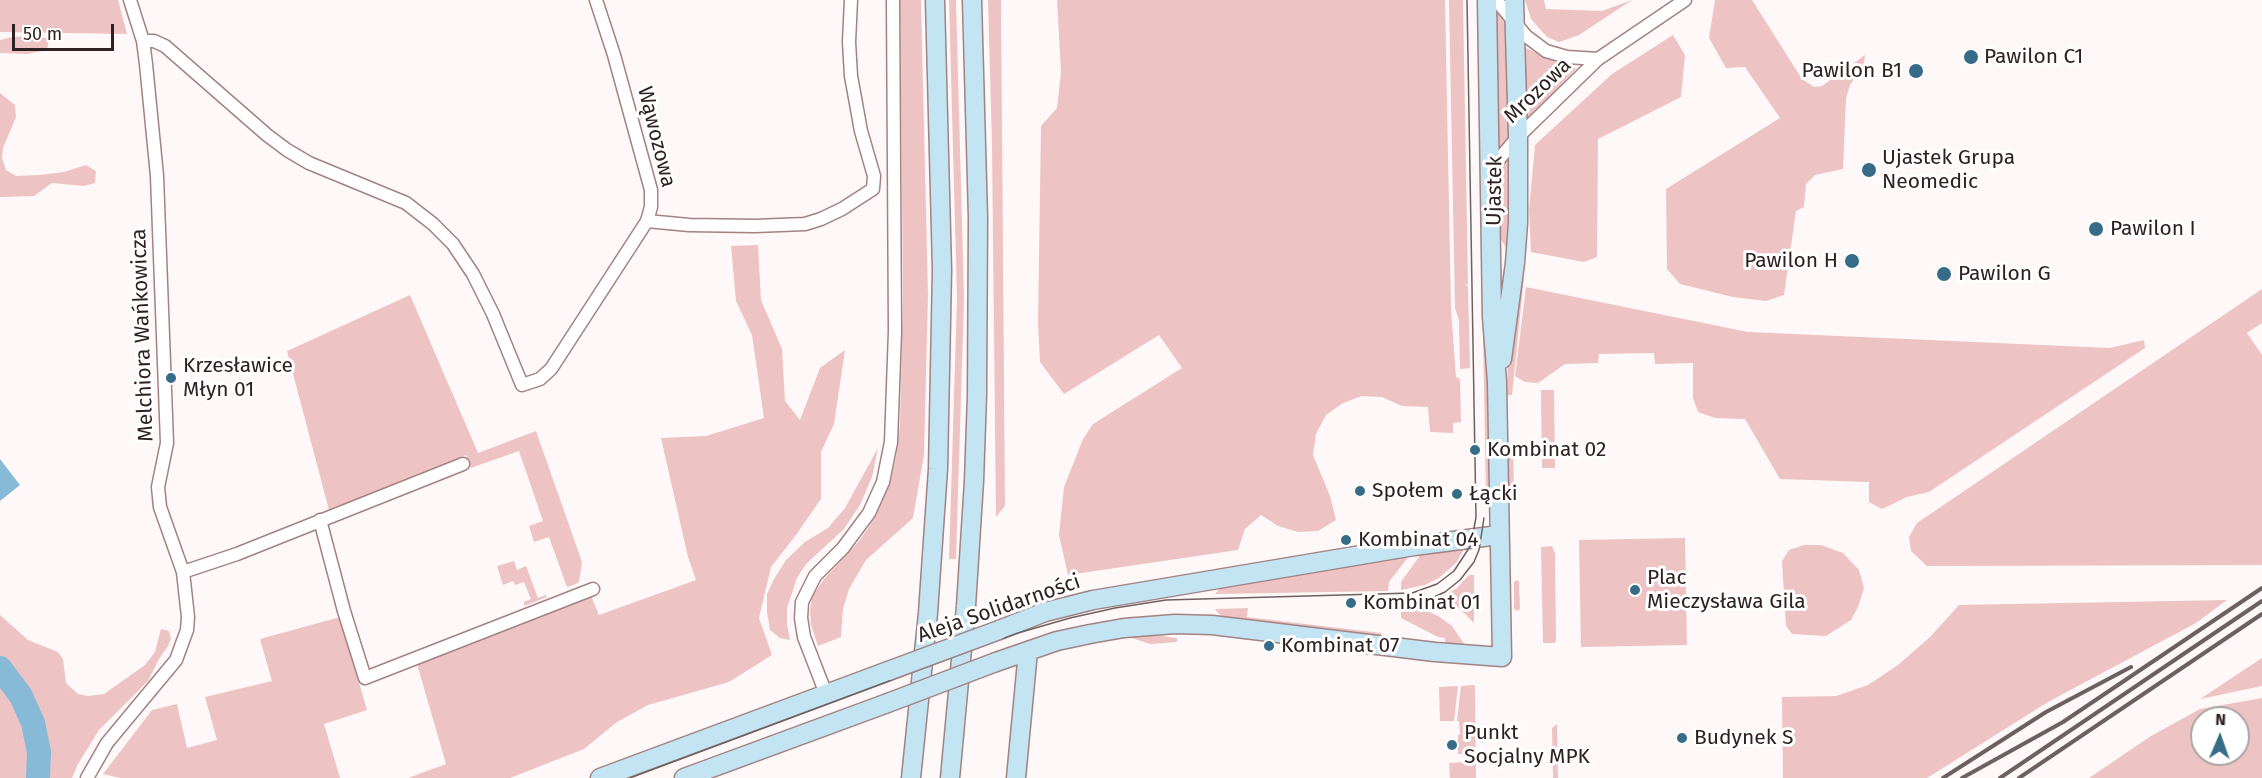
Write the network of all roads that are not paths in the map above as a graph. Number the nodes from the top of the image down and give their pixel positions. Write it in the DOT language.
graph roads {
  1 [pos="130,0"];
  2 [pos="596,0"];
  3 [pos="851,0"];
  4 [pos="893,0"];
  5 [pos="935,0"];
  6 [pos="972,0"];
  7 [pos="1486,0"];
  8 [pos="1496,0"];
  9 [pos="1514,0"];
  10 [pos="1685,0"];
  11 [pos="1515,24"];
  12 [pos="142,41"];
  13 [pos="1598,59"];
  14 [pos="1518,137"];
  15 [pos="1490,182"];
  16 [pos="647,221"];
  17 [pos="1497,382"];
  18 [pos="463,464"];
  19 [pos="320,520"];
  20 [pos="1500,535"];
  21 [pos="183,572"];
  22 [pos="593,589"];
  23 [pos="1028,651"];
  24 [pos="826,694"];
  25 [pos="87,778"];
  26 [pos="600,778"];
  27 [pos="684,778"];
  28 [pos="911,778"];
  29 [pos="950,778"];
  30 [pos="1016,778"];
  1 -- 12 [label="street, Melchiora Wańkowicza"];
  2 -- 16 [label="street, Wąwozowa"];
  3 -- 16 [label="street"];
  4 -- 24 [label="street"];
  5 -- 28 [label="street"];
  6 -- 29 [label="street"];
  7 -- 15 [label="street, Ujastek"];
  8 -- 11 [label="street, Mrozowa"];
  9 -- 11 [label="street, Ujastek"];
  10 -- 13 [label="street, Mrozowa"];
  11 -- 13 [label="street, Mrozowa"];
  11 -- 14 [label="street, Ujastek"];
  12 -- 16 [label="street, Wąwozowa"];
  12 -- 21 [label="street, Melchiora Wańkowicza"];
  13 -- 14 [label="street, Mrozowa"];
  14 -- 15 [label="street, Mrozowa"];
  14 -- 17 [label="street, Ujastek"];
  15 -- 17 [label="street, Ujastek"];
  17 -- 20 [label="street, Ujastek"];
  18 -- 19 [label="street"];
  19 -- 21 [label="street"];
  19 -- 22 [label="street"];
  20 -- 23 [label="street, Ujastek"];
  20 -- 24 [label="street, Aleja Solidarności, bridge"];
  21 -- 25 [label="street, Melchiora Wańkowicza"];
  23 -- 27 [label="street, bridge"];
  23 -- 30 [label="street"];
  24 -- 26 [label="street, Aleja Solidarności"];
}
